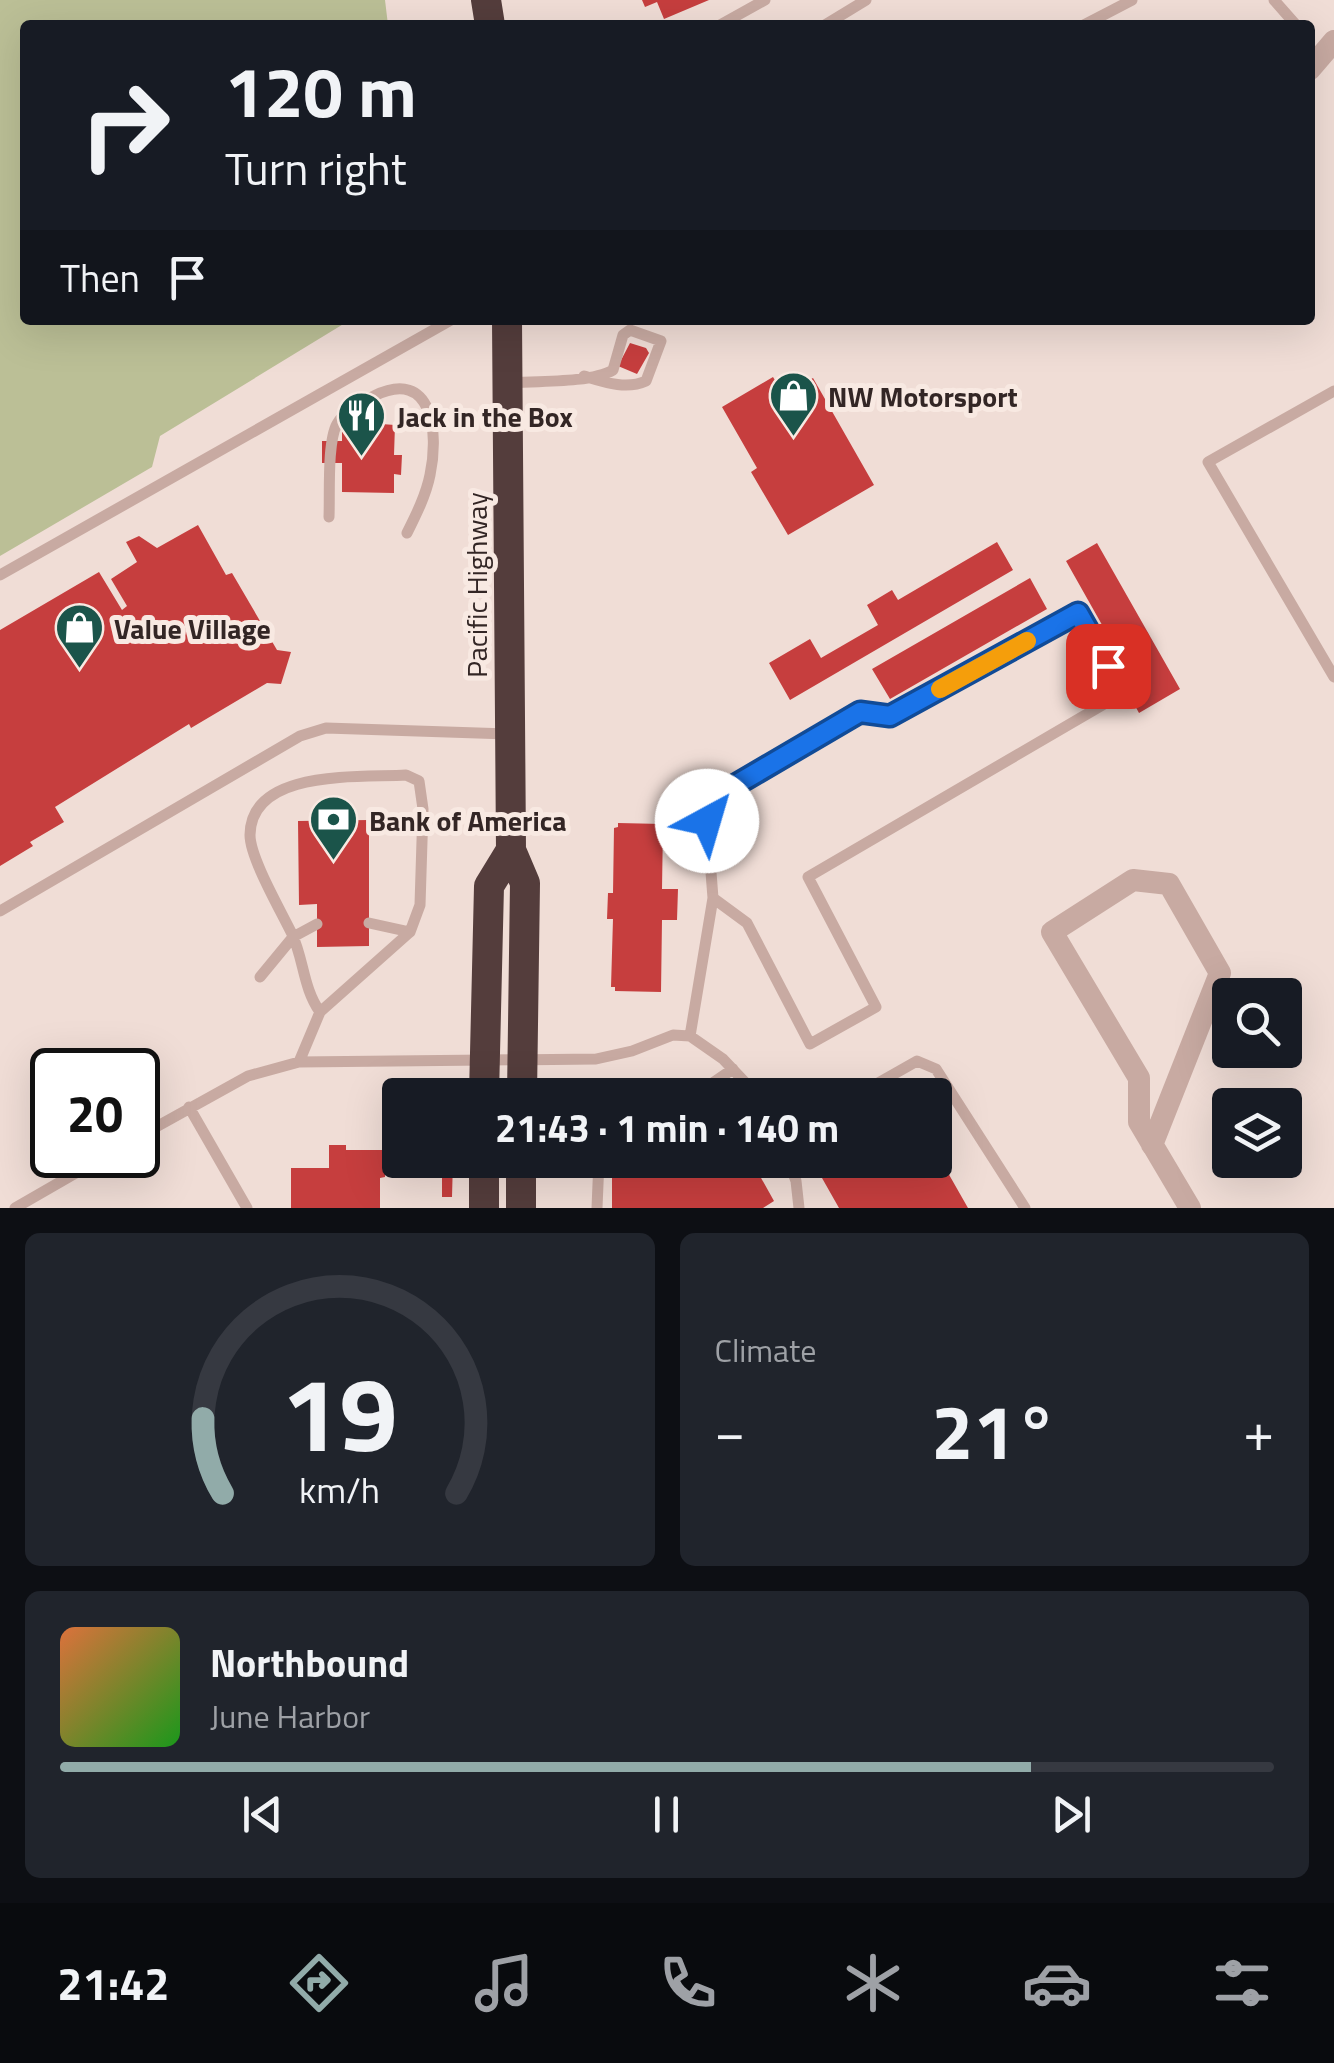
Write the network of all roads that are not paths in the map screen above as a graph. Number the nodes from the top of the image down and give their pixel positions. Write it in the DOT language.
graph roads {
  1 [pos="765,0"];
  2 [pos="866,0"];
  3 [pos="1132,0"];
  4 [pos="1274,0"];
  5 [pos="729,20"];
  6 [pos="834,20"];
  7 [pos="1094,20"];
  8 [pos="1292,20"];
  9 [pos="442,325"];
  10 [pos="507,325"];
  11 [pos="584,376"];
  12 [pos="508,384"];
  13 [pos="1334,390"];
  14 [pos="329,516"];
  15 [pos="407,533"];
  16 [pos="0,575"];
  17 [pos="1334,677"];
  18 [pos="508,734"];
  19 [pos="511,850"];
  20 [pos="713,898"];
  21 [pos="0,912"];
  22 [pos="369,923"];
  23 [pos="317,924"];
  24 [pos="410,932"];
  25 [pos="293,936"];
  26 [pos="260,977"];
  27 [pos="320,1012"];
  28 [pos="690,1036"];
  29 [pos="484,1060"];
  30 [pos="522,1060"];
  31 [pos="299,1062"];
  32 [pos="733,1069"];
  33 [pos="484,1078"];
  34 [pos="522,1078"];
  35 [pos="720,1078"];
  36 [pos="742,1078"];
  37 [pos="887,1078"];
  38 [pos="942,1078"];
  39 [pos="952,1094"];
  40 [pos="189,1108"];
  41 [pos="160,1124"];
  42 [pos="1152,1145"];
  43 [pos="67,1178"];
  44 [pos="484,1178"];
  45 [pos="521,1178"];
  46 [pos="599,1178"];
  47 [pos="795,1178"];
  48 [pos="15,1208"];
  49 [pos="246,1208"];
  50 [pos="484,1208"];
  51 [pos="521,1208"];
  52 [pos="597,1208"];
  53 [pos="799,1208"];
  54 [pos="1025,1208"];
  55 [pos="1190,1208"];
  1 -- 5 [label="lane"];
  2 -- 6 [label="lane"];
  3 -- 7 [label="lane"];
  4 -- 8 [label="lane"];
  9 -- 16 [label="lane"];
  10 -- 12 [label="highway, Pacific Highway"];
  11 -- 11 [label="lane"];
  11 -- 12 [label="lane"];
  12 -- 18 [label="highway, Pacific Highway"];
  13 -- 17 [label="lane"];
  14 -- 15 [label="lane"];
  18 -- 19 [label="highway, Pacific Highway"];
  18 -- 21 [label="lane"];
  19 -- 29 [label="highway, Pacific Highway"];
  19 -- 30 [label="highway, Pacific Highway"];
  20 -- 20 [label="lane"];
  20 -- 28 [label="lane"];
  22 -- 24 [label="lane"];
  23 -- 25 [label="lane"];
  24 -- 25 [label="lane"];
  24 -- 27 [label="lane"];
  25 -- 26 [label="lane"];
  25 -- 27 [label="lane"];
  27 -- 31 [label="lane"];
  28 -- 30 [label="lane"];
  28 -- 32 [label="lane"];
  29 -- 30 [label="lane"];
  29 -- 31 [label="lane"];
  29 -- 33 [label="highway, Pacific Highway"];
  30 -- 34 [label="highway, Pacific Highway"];
  31 -- 40 [label="lane"];
  32 -- 35 [label="lane"];
  32 -- 36 [label="lane"];
  37 -- 38 [label="lane"];
  39 -- 54 [label="lane"];
  40 -- 41 [label="lane"];
  40 -- 49 [label="lane"];
  42 -- 42 [label="street"];
  42 -- 55 [label="street"];
  43 -- 48 [label="lane"];
  44 -- 50 [label="highway"];
  45 -- 51 [label="highway"];
  46 -- 52 [label="lane"];
  47 -- 53 [label="lane"];
}
